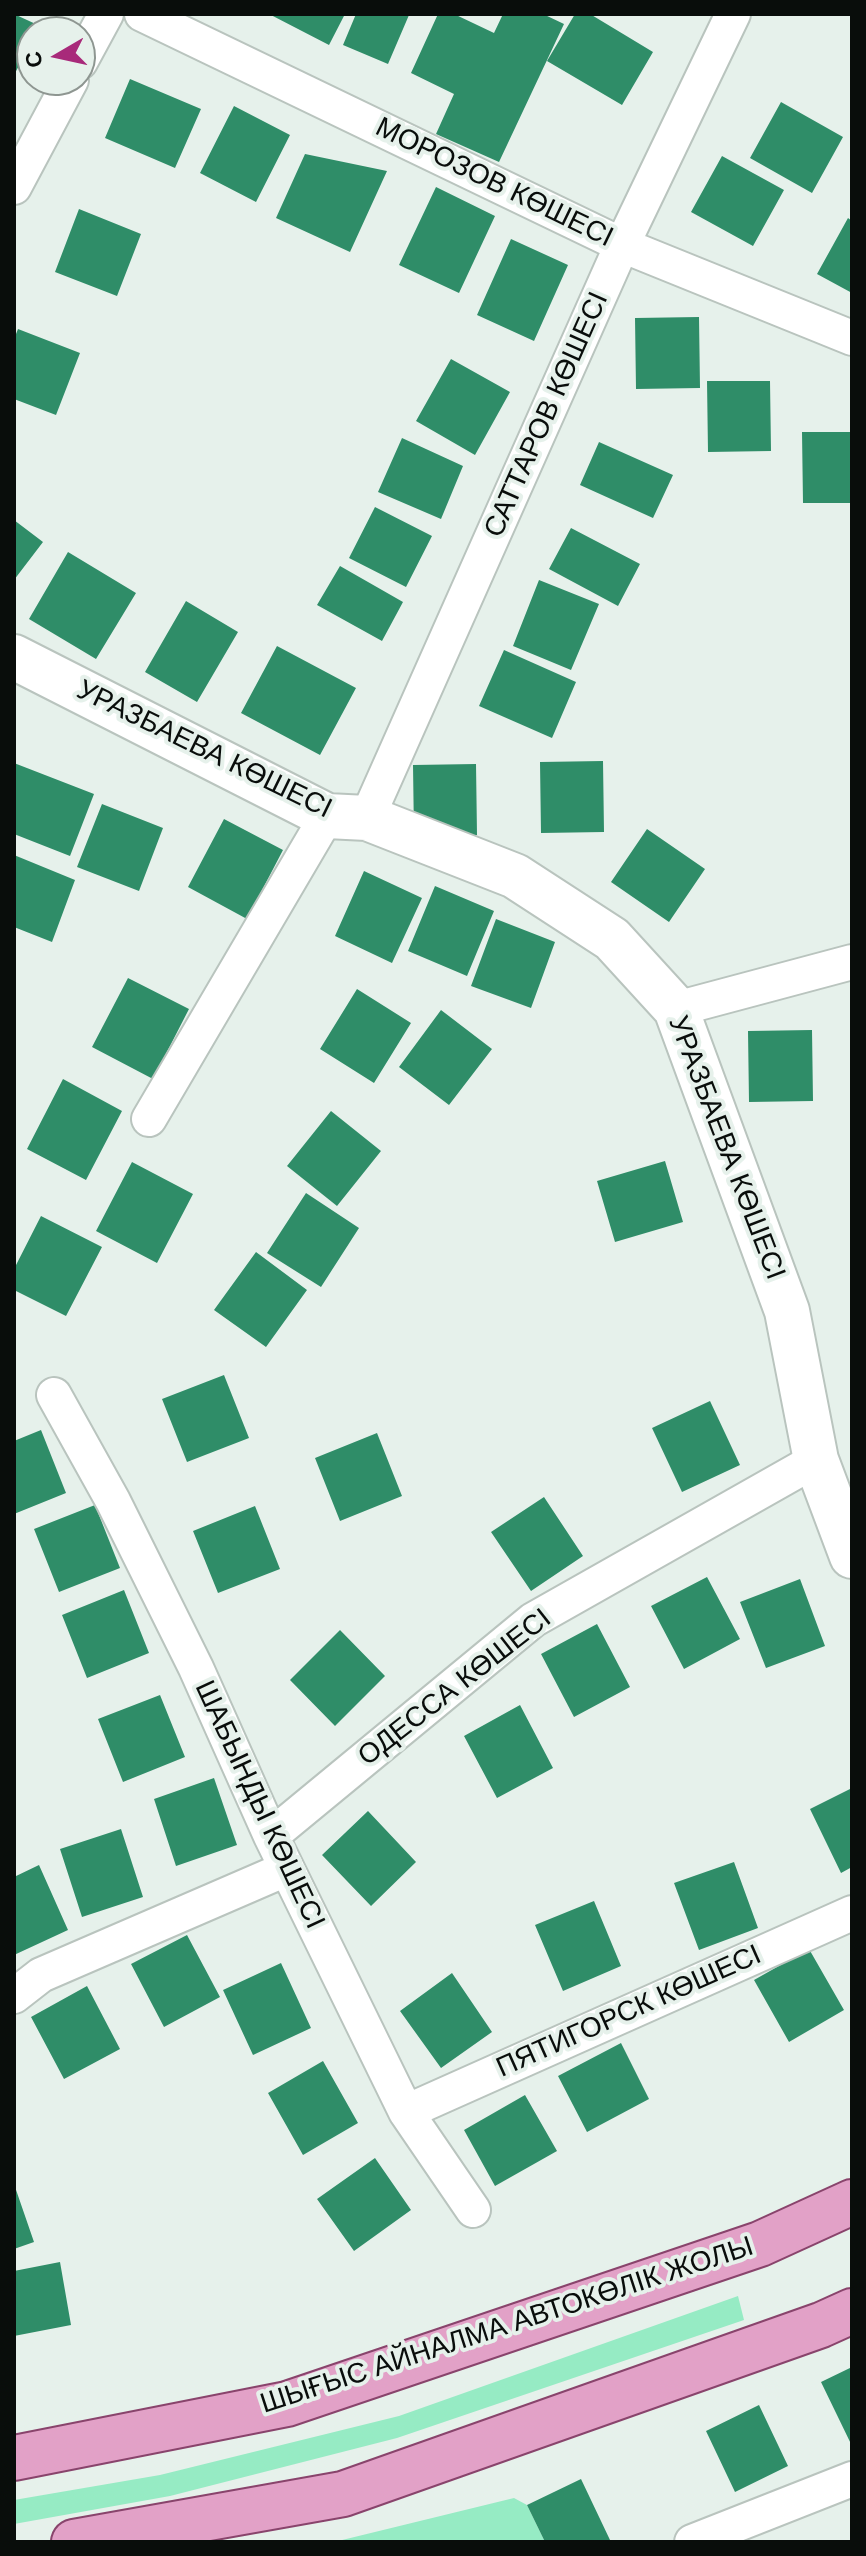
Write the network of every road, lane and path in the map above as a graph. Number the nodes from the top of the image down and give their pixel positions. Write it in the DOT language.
graph roads {
  1 [pos="106,14"];
  2 [pos="142,14"];
  3 [pos="733,14"];
  4 [pos="96,32"];
  5 [pos="62,96"];
  6 [pos="14,187"];
  7 [pos="622,245"];
  8 [pos="852,338"];
  9 [pos="14,657"];
  10 [pos="347,817"];
  11 [pos="852,962"];
  12 [pos="676,1009"];
  13 [pos="149,1119"];
  14 [pos="54,1395"];
  15 [pos="816,1460"];
  16 [pos="852,1556"];
  17 [pos="271,1836"];
  18 [pos="286,1869"];
  19 [pos="852,1913"];
  20 [pos="14,1996"];
  21 [pos="406,2112"];
  22 [pos="852,2202"];
  23 [pos="473,2210"];
  24 [pos="852,2311"];
  25 [pos="14,2458"];
  26 [pos="852,2479"];
  27 [pos="74,2542"];
  28 [pos="692,2542"];
  1 -- 4 [label="street"];
  2 -- 7 [label="street, МОРОЗОВ КӨШЕСІ"];
  3 -- 7 [label="street, САТТАРОВ КӨШЕСІ"];
  5 -- 6 [label="street"];
  7 -- 8 [label="street, МОРОЗОВ КӨШЕСІ"];
  7 -- 10 [label="street, САТТАРОВ КӨШЕСІ"];
  9 -- 10 [label="street, УРАЗБАЕВА КӨШЕСІ"];
  10 -- 12 [label="street, УРАЗБАЕВА КӨШЕСІ"];
  10 -- 13 [label="street, САТТАРОВ КӨШЕСІ"];
  11 -- 12 [label="street"];
  12 -- 15 [label="street, УРАЗБАЕВА КӨШЕСІ"];
  14 -- 17 [label="street, ШАБЫНДЫ КӨШЕСІ"];
  15 -- 16 [label="street, УРАЗБАЕВА КӨШЕСІ"];
  15 -- 17 [label="street, ОДЕССА КӨШЕСІ"];
  17 -- 18 [label="street, ШАБЫНДЫ КӨШЕСІ"];
  18 -- 20 [label="street"];
  18 -- 21 [label="street, ШАБЫНДЫ КӨШЕСІ"];
  19 -- 21 [label="street, ПЯТИГОРСК КӨШЕСІ"];
  21 -- 23 [label="street, ШАБЫНДЫ КӨШЕСІ"];
  22 -- 25 [label="main road, ШЫҒЫС АЙНАЛМА АВТОКӨЛІК ЖОЛЫ"];
  24 -- 27 [label="main road"];
  26 -- 28 [label="street"];
}
